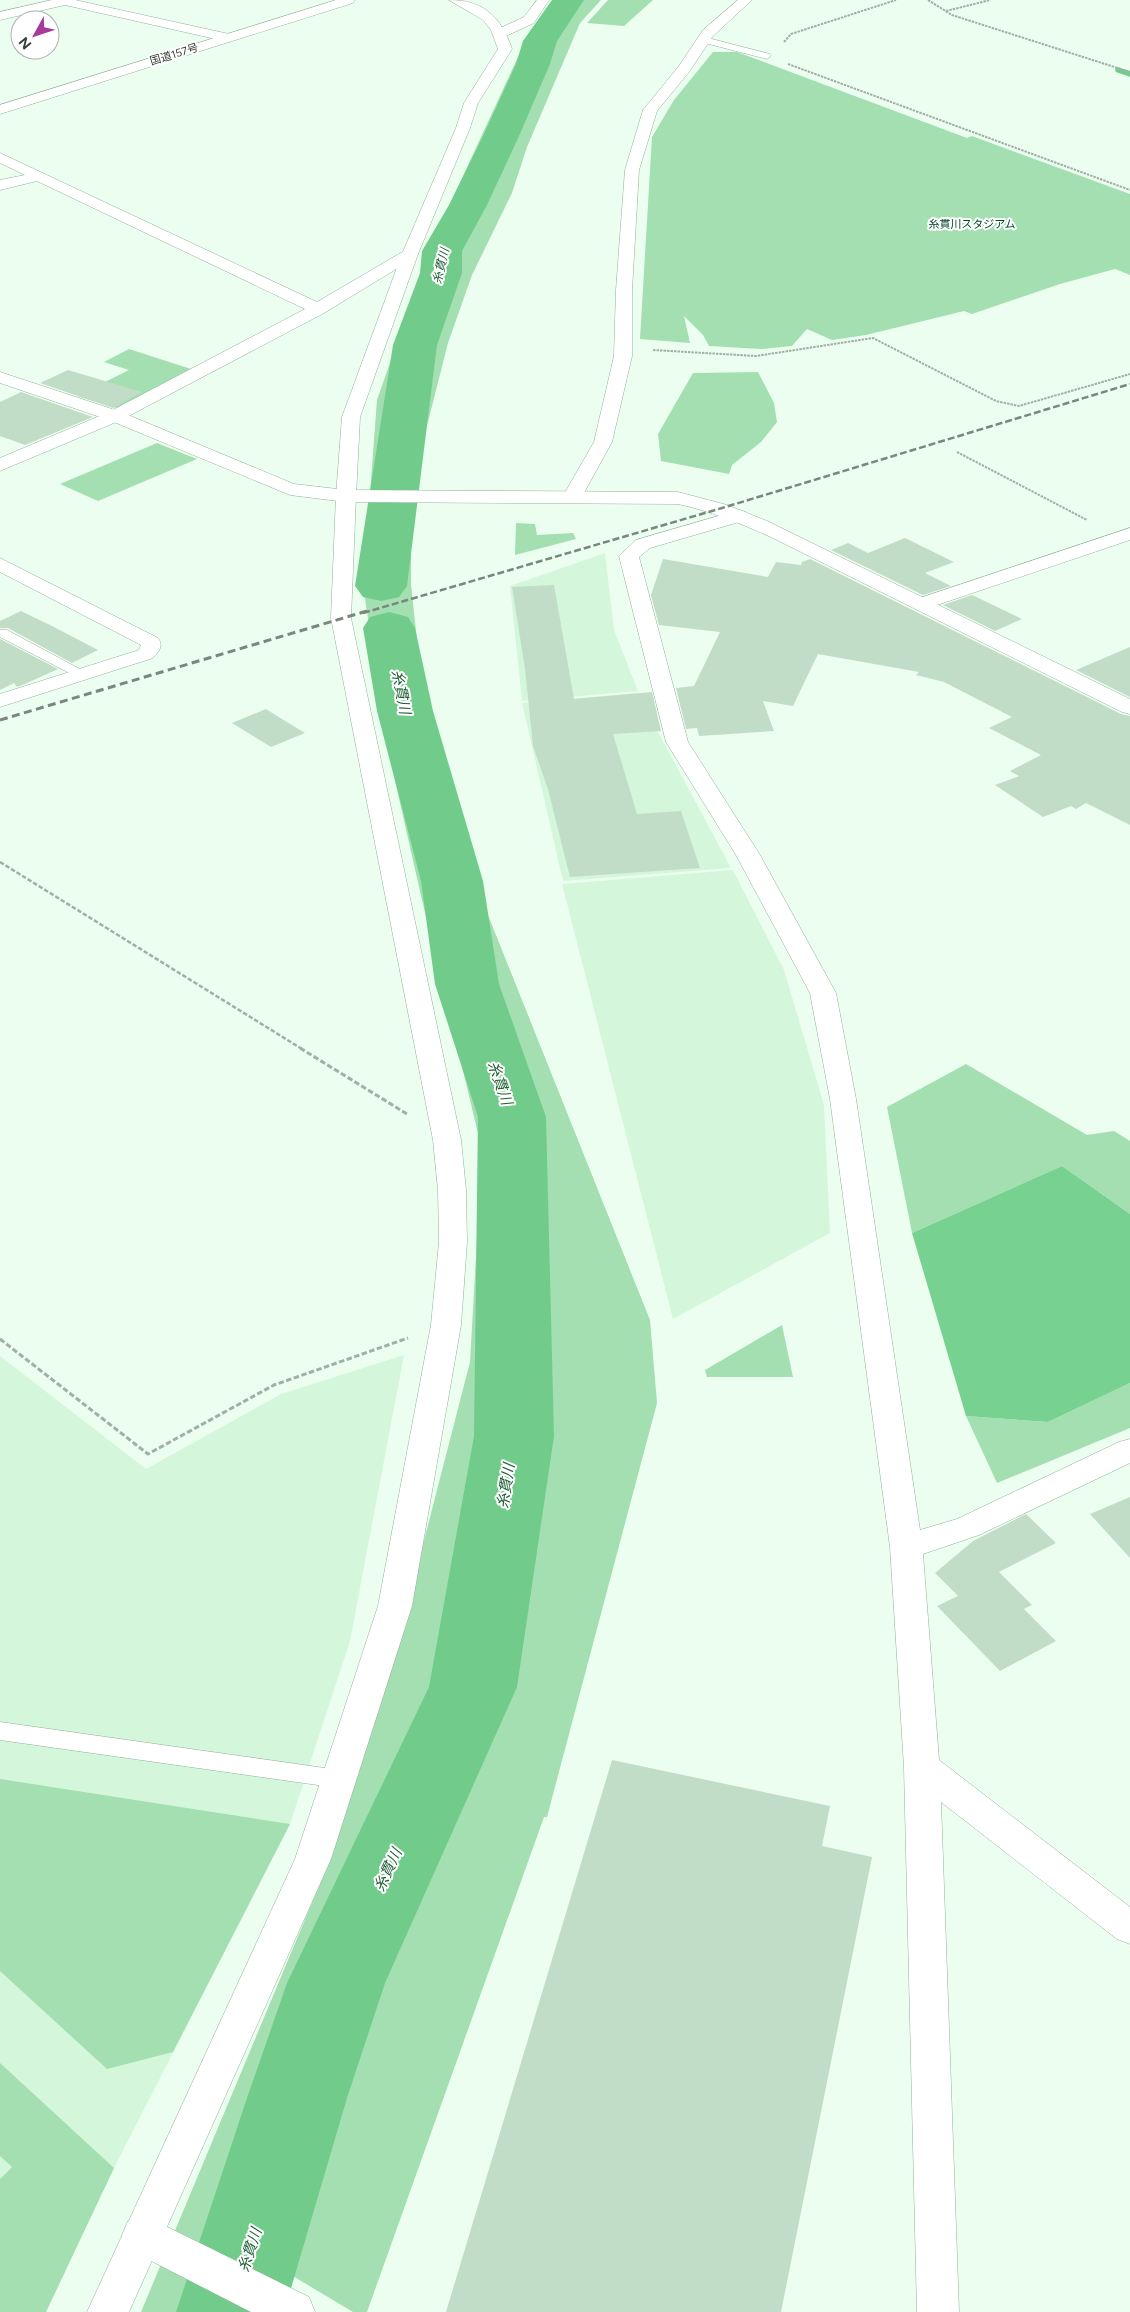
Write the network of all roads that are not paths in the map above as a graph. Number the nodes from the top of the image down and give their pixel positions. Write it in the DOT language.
graph roads {
  1 [pos="349,0"];
  2 [pos="455,0"];
  3 [pos="543,0"];
  4 [pos="746,0"];
  5 [pos="60,1"];
  6 [pos="0,16"];
  7 [pos="501,33"];
  8 [pos="229,38"];
  9 [pos="704,40"];
  10 [pos="766,56"];
  11 [pos="0,110"];
  12 [pos="0,157"];
  13 [pos="38,176"];
  14 [pos="0,186"];
  15 [pos="410,254"];
  16 [pos="318,309"];
  17 [pos="0,376"];
  18 [pos="116,416"];
  19 [pos="0,465"];
  20 [pos="356,495"];
  21 [pos="573,496"];
  22 [pos="739,516"];
  23 [pos="1126,536"];
  24 [pos="0,564"];
  25 [pos="924,603"];
  26 [pos="2,633"];
  27 [pos="82,674"];
  28 [pos="0,701"];
  29 [pos="1130,707"];
  30 [pos="1130,1450"];
  31 [pos="906,1547"];
  32 [pos="0,1731"];
  33 [pos="922,1768"];
  34 [pos="339,1779"];
  35 [pos="1130,1928"];
  36 [pos="143,2235"];
  37 [pos="282,2306"];
  38 [pos="108,2312"];
  39 [pos="938,2312"];
  1 -- 8 [label="main road, 国道157号"];
  2 -- 7 [label="main road"];
  3 -- 7 [label="main road"];
  4 -- 9 [label="main road"];
  5 -- 6 [label="main road"];
  5 -- 8 [label="main road"];
  7 -- 15 [label="main road"];
  8 -- 11 [label="main road, 国道157号"];
  9 -- 10 [label="lane"];
  9 -- 21 [label="main road"];
  12 -- 13 [label="main road"];
  13 -- 14 [label="main road"];
  13 -- 16 [label="main road"];
  15 -- 16 [label="main road"];
  15 -- 20 [label="main road"];
  16 -- 18 [label="main road"];
  17 -- 18 [label="main road"];
  18 -- 19 [label="main road"];
  18 -- 20 [label="main road"];
  20 -- 21 [label="main road"];
  20 -- 34 [label="main road"];
  21 -- 22 [label="main road"];
  22 -- 25 [label="main road"];
  22 -- 31 [label="main road"];
  23 -- 25 [label="main road"];
  24 -- 27 [label="main road"];
  25 -- 29 [label="main road"];
  26 -- 27 [label="lane"];
  27 -- 28 [label="main road"];
  30 -- 31 [label="main road"];
  31 -- 33 [label="main road"];
  32 -- 34 [label="lane"];
  33 -- 35 [label="main road"];
  33 -- 39 [label="main road"];
  34 -- 36 [label="main road"];
  36 -- 37 [label="main road"];
  36 -- 38 [label="main road"];
}
